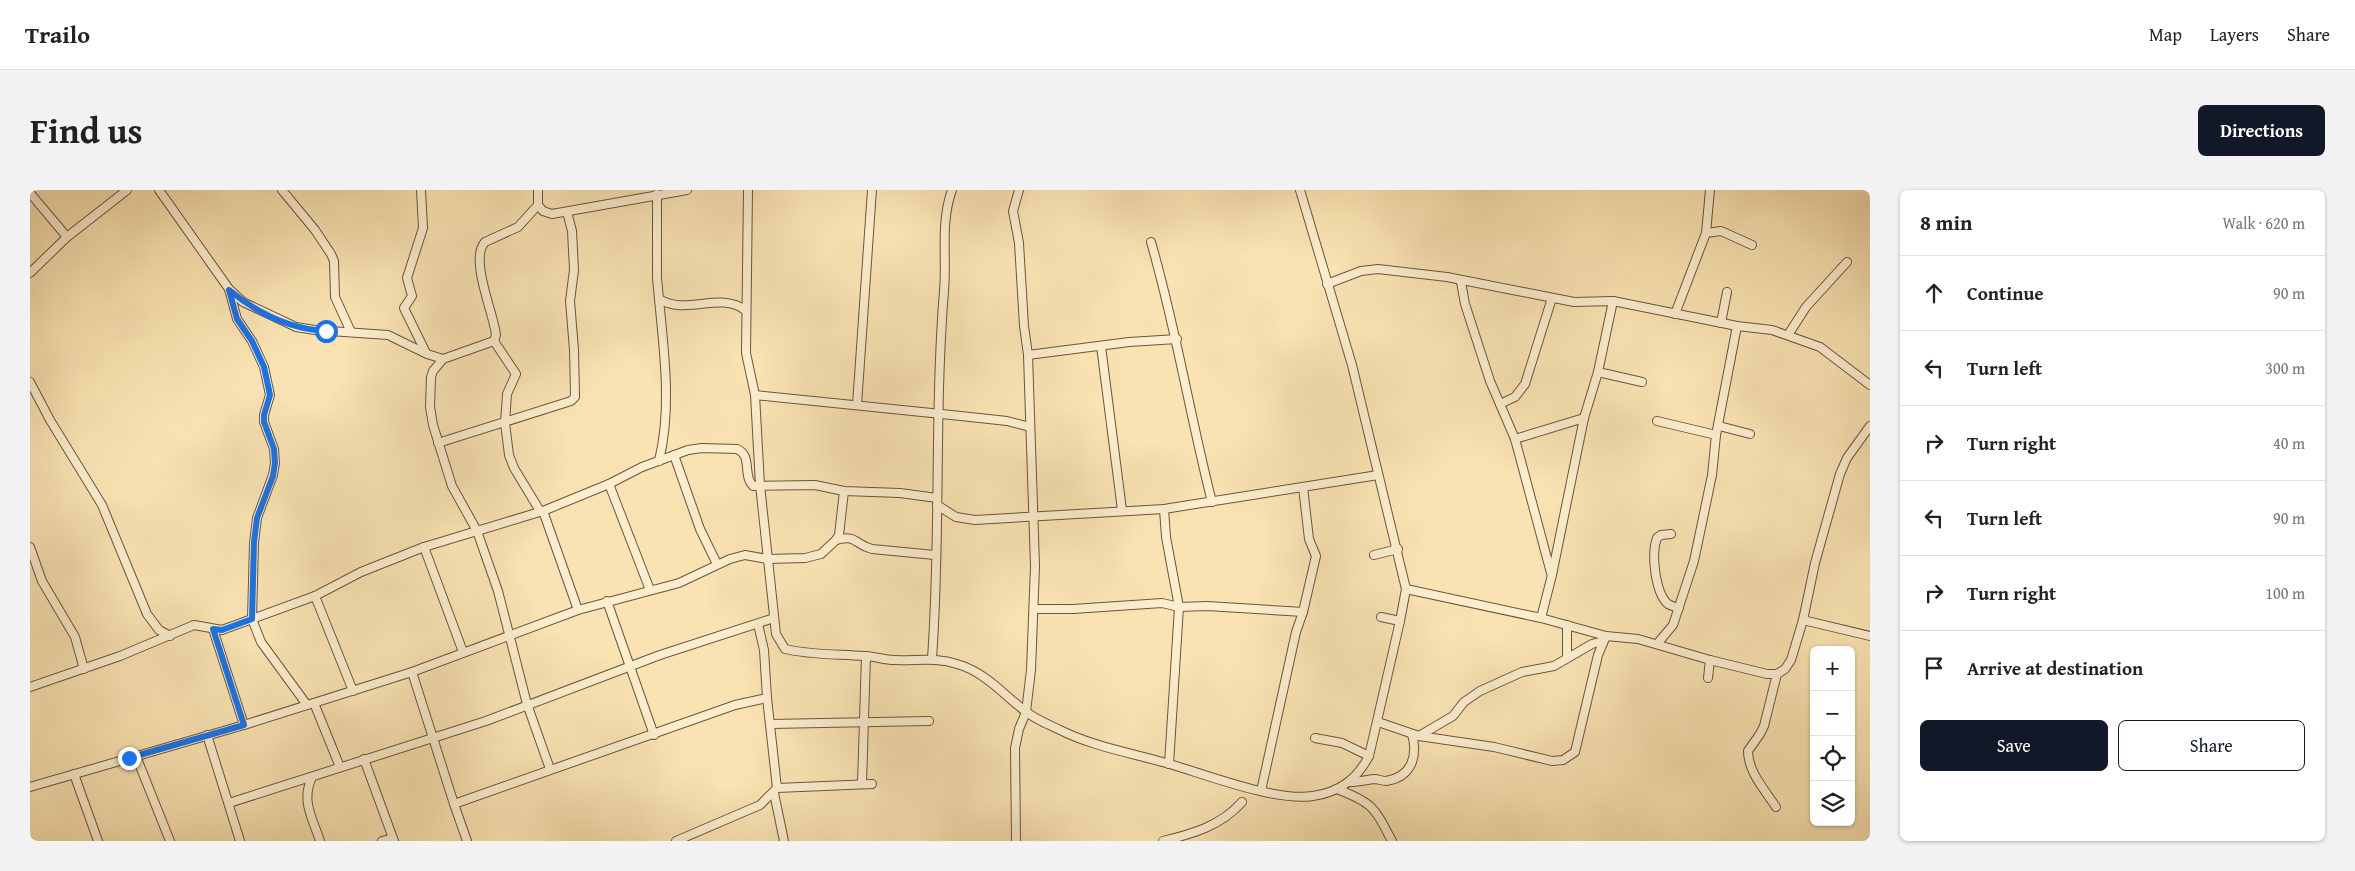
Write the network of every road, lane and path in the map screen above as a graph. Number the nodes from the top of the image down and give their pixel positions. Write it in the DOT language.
graph roads {
  1 [pos="128,190"];
  2 [pos="159,190"];
  3 [pos="282,190"];
  4 [pos="421,190"];
  5 [pos="538,190"];
  6 [pos="687,190"];
  7 [pos="748,190"];
  8 [pos="872,190"];
  9 [pos="952,190"];
  10 [pos="1019,190"];
  11 [pos="1300,190"];
  12 [pos="1710,190"];
  13 [pos="30,193"];
  14 [pos="657,194"];
  15 [pos="538,205"];
  16 [pos="567,212"];
  17 [pos="1706,232"];
  18 [pos="67,237"];
  19 [pos="1151,242"];
  20 [pos="1752,245"];
  21 [pos="1847,262"];
  22 [pos="30,273"];
  23 [pos="1461,282"];
  24 [pos="1328,284"];
  25 [pos="229,290"];
  26 [pos="1726,292"];
  27 [pos="1552,298"];
  28 [pos="659,299"];
  29 [pos="1613,301"];
  30 [pos="745,310"];
  31 [pos="1675,314"];
  32 [pos="1721,323"];
  33 [pos="1737,326"];
  34 [pos="351,332"];
  35 [pos="1788,335"];
  36 [pos="1177,339"];
  37 [pos="494,341"];
  38 [pos="1100,346"];
  39 [pos="427,354"];
  40 [pos="1028,355"];
  41 [pos="442,359"];
  42 [pos="1598,372"];
  43 [pos="30,382"];
  44 [pos="1642,382"];
  45 [pos="1870,385"];
  46 [pos="755,395"];
  47 [pos="1500,404"];
  48 [pos="857,405"];
  49 [pos="940,415"];
  50 [pos="1584,418"];
  51 [pos="1657,421"];
  52 [pos="505,423"];
  53 [pos="1719,426"];
  54 [pos="1870,426"];
  55 [pos="1030,427"];
  56 [pos="1750,434"];
  57 [pos="1716,435"];
  58 [pos="1515,439"];
  59 [pos="438,443"];
  60 [pos="674,455"];
  61 [pos="659,461"];
  62 [pos="1378,475"];
  63 [pos="609,484"];
  64 [pos="760,485"];
  65 [pos="1303,487"];
  66 [pos="844,491"];
  67 [pos="937,502"];
  68 [pos="1212,502"];
  69 [pos="1164,509"];
  70 [pos="1122,510"];
  71 [pos="541,511"];
  72 [pos="1034,518"];
  73 [pos="477,531"];
  74 [pos="1671,534"];
  75 [pos="836,540"];
  76 [pos="30,547"];
  77 [pos="424,547"];
  78 [pos="1398,549"];
  79 [pos="935,555"];
  80 [pos="1374,555"];
  81 [pos="767,559"];
  82 [pos="717,564"];
  83 [pos="1552,575"];
  84 [pos="1406,589"];
  85 [pos="650,590"];
  86 [pos="315,596"];
  87 [pos="606,601"];
  88 [pos="1179,606"];
  89 [pos="1680,608"];
  90 [pos="1034,609"];
  91 [pos="578,610"];
  92 [pos="1303,612"];
  93 [pos="1381,617"];
  94 [pos="774,618"];
  95 [pos="1541,618"];
  96 [pos="252,619"];
  97 [pos="1803,620"];
  98 [pos="1400,622"];
  99 [pos="153,624"];
  100 [pos="758,624"];
  101 [pos="1567,625"];
  102 [pos="213,629"];
  103 [pos="510,635"];
  104 [pos="170,636"];
  105 [pos="1870,636"];
  106 [pos="1604,639"];
  107 [pos="151,644"];
  108 [pos="1656,644"];
  109 [pos="463,652"];
  110 [pos="866,656"];
  111 [pos="932,658"];
  112 [pos="1566,658"];
  113 [pos="1710,660"];
  114 [pos="631,666"];
  115 [pos="84,669"];
  116 [pos="412,672"];
  117 [pos="1777,674"];
  118 [pos="1708,678"];
  119 [pos="30,688"];
  120 [pos="353,691"];
  121 [pos="767,698"];
  122 [pos="310,704"];
  123 [pos="527,704"];
  124 [pos="1026,712"];
  125 [pos="865,722"];
  126 [pos="929,722"];
  127 [pos="1378,722"];
  128 [pos="770,724"];
  129 [pos="244,725"];
  130 [pos="207,734"];
  131 [pos="654,735"];
  132 [pos="1416,735"];
  133 [pos="434,738"];
  134 [pos="1315,738"];
  135 [pos="136,756"];
  136 [pos="1369,756"];
  137 [pos="364,759"];
  138 [pos="1168,764"];
  139 [pos="340,767"];
  140 [pos="550,769"];
  141 [pos="74,774"];
  142 [pos="312,777"];
  143 [pos="1351,782"];
  144 [pos="862,783"];
  145 [pos="872,784"];
  146 [pos="30,787"];
  147 [pos="1336,789"];
  148 [pos="775,790"];
  149 [pos="1260,791"];
  150 [pos="1242,802"];
  151 [pos="229,803"];
  152 [pos="454,804"];
  153 [pos="1776,807"];
  154 [pos="393,839"];
  155 [pos="98,841"];
  156 [pos="170,841"];
  157 [pos="240,841"];
  158 [pos="320,841"];
  159 [pos="382,841"];
  160 [pos="467,841"];
  161 [pos="676,841"];
  162 [pos="784,841"];
  163 [pos="1016,841"];
  164 [pos="1162,841"];
  165 [pos="1392,841"];
  1 -- 18 [label="street"];
  2 -- 25 [label="street"];
  3 -- 34 [label="street"];
  4 -- 39 [label="street"];
  5 -- 15 [label="street"];
  6 -- 14 [label="street"];
  7 -- 30 [label="street"];
  8 -- 48 [label="street"];
  9 -- 49 [label="street"];
  10 -- 40 [label="street"];
  11 -- 24 [label="street"];
  12 -- 17 [label="street"];
  13 -- 18 [label="street"];
  14 -- 16 [label="street"];
  14 -- 28 [label="street"];
  15 -- 16 [label="street"];
  15 -- 37 [label="street"];
  16 -- 52 [label="street"];
  17 -- 20 [label="street"];
  17 -- 31 [label="street"];
  18 -- 22 [label="street"];
  19 -- 36 [label="street"];
  21 -- 35 [label="street"];
  23 -- 24 [label="street"];
  23 -- 27 [label="street"];
  23 -- 47 [label="street"];
  24 -- 62 [label="street"];
  25 -- 34 [label="street"];
  25 -- 96 [label="street"];
  26 -- 32 [label="street"];
  27 -- 29 [label="street"];
  27 -- 47 [label="street"];
  28 -- 30 [label="street"];
  28 -- 61 [label="street"];
  29 -- 31 [label="street"];
  29 -- 42 [label="street"];
  30 -- 46 [label="street"];
  31 -- 32 [label="street"];
  32 -- 33 [label="street"];
  33 -- 35 [label="street"];
  33 -- 53 [label="street"];
  34 -- 39 [label="street"];
  35 -- 45 [label="street"];
  36 -- 38 [label="street"];
  36 -- 68 [label="street"];
  37 -- 41 [label="street"];
  37 -- 52 [label="street"];
  38 -- 40 [label="street"];
  38 -- 70 [label="street"];
  39 -- 41 [label="street"];
  40 -- 55 [label="street"];
  41 -- 59 [label="street"];
  42 -- 44 [label="street"];
  42 -- 50 [label="street"];
  43 -- 99 [label="street"];
  46 -- 48 [label="street"];
  46 -- 64 [label="street"];
  47 -- 58 [label="street"];
  48 -- 49 [label="street"];
  49 -- 55 [label="street"];
  49 -- 67 [label="street"];
  50 -- 58 [label="street"];
  50 -- 83 [label="street"];
  51 -- 57 [label="street"];
  52 -- 59 [label="street"];
  52 -- 71 [label="street"];
  53 -- 56 [label="street"];
  53 -- 57 [label="street"];
  54 -- 97 [label="street"];
  55 -- 72 [label="street"];
  57 -- 89 [label="street"];
  58 -- 83 [label="street"];
  59 -- 73 [label="street"];
  60 -- 61 [label="street"];
  60 -- 64 [label="street"];
  60 -- 82 [label="street"];
  61 -- 63 [label="street"];
  62 -- 65 [label="street"];
  62 -- 78 [label="street"];
  63 -- 71 [label="street"];
  63 -- 85 [label="street"];
  64 -- 66 [label="street"];
  64 -- 81 [label="street"];
  65 -- 68 [label="street"];
  65 -- 92 [label="street"];
  66 -- 67 [label="street"];
  66 -- 75 [label="street"];
  67 -- 72 [label="street"];
  67 -- 79 [label="street"];
  68 -- 69 [label="street"];
  69 -- 70 [label="street"];
  69 -- 88 [label="street"];
  70 -- 72 [label="street"];
  71 -- 73 [label="street"];
  71 -- 91 [label="street"];
  72 -- 90 [label="street"];
  73 -- 77 [label="street"];
  73 -- 103 [label="street"];
  74 -- 89 [label="street"];
  75 -- 79 [label="street"];
  75 -- 81 [label="street"];
  76 -- 115 [label="street"];
  77 -- 86 [label="street"];
  77 -- 109 [label="street"];
  78 -- 80 [label="street"];
  78 -- 84 [label="street"];
  79 -- 111 [label="street"];
  81 -- 82 [label="street"];
  81 -- 94 [label="street"];
  82 -- 85 [label="street"];
  83 -- 95 [label="street"];
  84 -- 95 [label="street"];
  84 -- 98 [label="street"];
  85 -- 87 [label="street"];
  86 -- 96 [label="street"];
  86 -- 120 [label="street"];
  87 -- 91 [label="street"];
  87 -- 114 [label="street"];
  88 -- 90 [label="street"];
  88 -- 92 [label="street"];
  88 -- 138 [label="street"];
  89 -- 108 [label="street"];
  90 -- 124 [label="street"];
  91 -- 103 [label="street"];
  92 -- 149 [label="street"];
  93 -- 98 [label="street"];
  94 -- 100 [label="street"];
  94 -- 110 [label="street"];
  95 -- 101 [label="street"];
  96 -- 102 [label="street"];
  96 -- 122 [label="street"];
  97 -- 105 [label="street"];
  97 -- 117 [label="street"];
  98 -- 127 [label="street"];
  99 -- 104 [label="street"];
  99 -- 107 [label="street"];
  100 -- 114 [label="street"];
  100 -- 121 [label="street"];
  101 -- 106 [label="street"];
  101 -- 112 [label="street"];
  102 -- 104 [label="street"];
  102 -- 129 [label="street"];
  103 -- 109 [label="street"];
  103 -- 123 [label="street"];
  104 -- 107 [label="street"];
  106 -- 108 [label="street"];
  106 -- 112 [label="street"];
  106 -- 132 [label="street"];
  107 -- 115 [label="street"];
  108 -- 113 [label="street"];
  109 -- 116 [label="street"];
  110 -- 111 [label="street"];
  110 -- 125 [label="street"];
  111 -- 124 [label="street"];
  112 -- 132 [label="street"];
  113 -- 117 [label="street"];
  113 -- 118 [label="street"];
  114 -- 123 [label="street"];
  114 -- 131 [label="street"];
  115 -- 119 [label="street"];
  116 -- 120 [label="street"];
  116 -- 133 [label="street"];
  117 -- 153 [label="street"];
  120 -- 122 [label="street"];
  121 -- 128 [label="street"];
  121 -- 131 [label="street"];
  122 -- 129 [label="street"];
  122 -- 139 [label="street"];
  123 -- 133 [label="street"];
  123 -- 140 [label="street"];
  124 -- 138 [label="street"];
  124 -- 163 [label="street"];
  125 -- 126 [label="street"];
  125 -- 128 [label="street"];
  125 -- 144 [label="street"];
  127 -- 132 [label="street"];
  127 -- 136 [label="street"];
  128 -- 148 [label="street"];
  129 -- 130 [label="street"];
  130 -- 135 [label="street"];
  130 -- 151 [label="street"];
  131 -- 140 [label="street"];
  132 -- 143 [label="street"];
  133 -- 137 [label="street"];
  133 -- 152 [label="street"];
  134 -- 136 [label="street"];
  135 -- 141 [label="street"];
  135 -- 156 [label="street"];
  136 -- 143 [label="street"];
  137 -- 139 [label="street"];
  137 -- 154 [label="street"];
  138 -- 149 [label="street"];
  139 -- 142 [label="street"];
  140 -- 152 [label="street"];
  141 -- 146 [label="street"];
  141 -- 155 [label="street"];
  142 -- 151 [label="street"];
  142 -- 158 [label="street"];
  143 -- 147 [label="street"];
  144 -- 145 [label="street"];
  144 -- 148 [label="street"];
  147 -- 149 [label="street"];
  147 -- 165 [label="street"];
  148 -- 161 [label="street"];
  148 -- 162 [label="street"];
  150 -- 164 [label="street"];
  151 -- 157 [label="street"];
  152 -- 160 [label="street"];
  154 -- 159 [label="street"];
}
